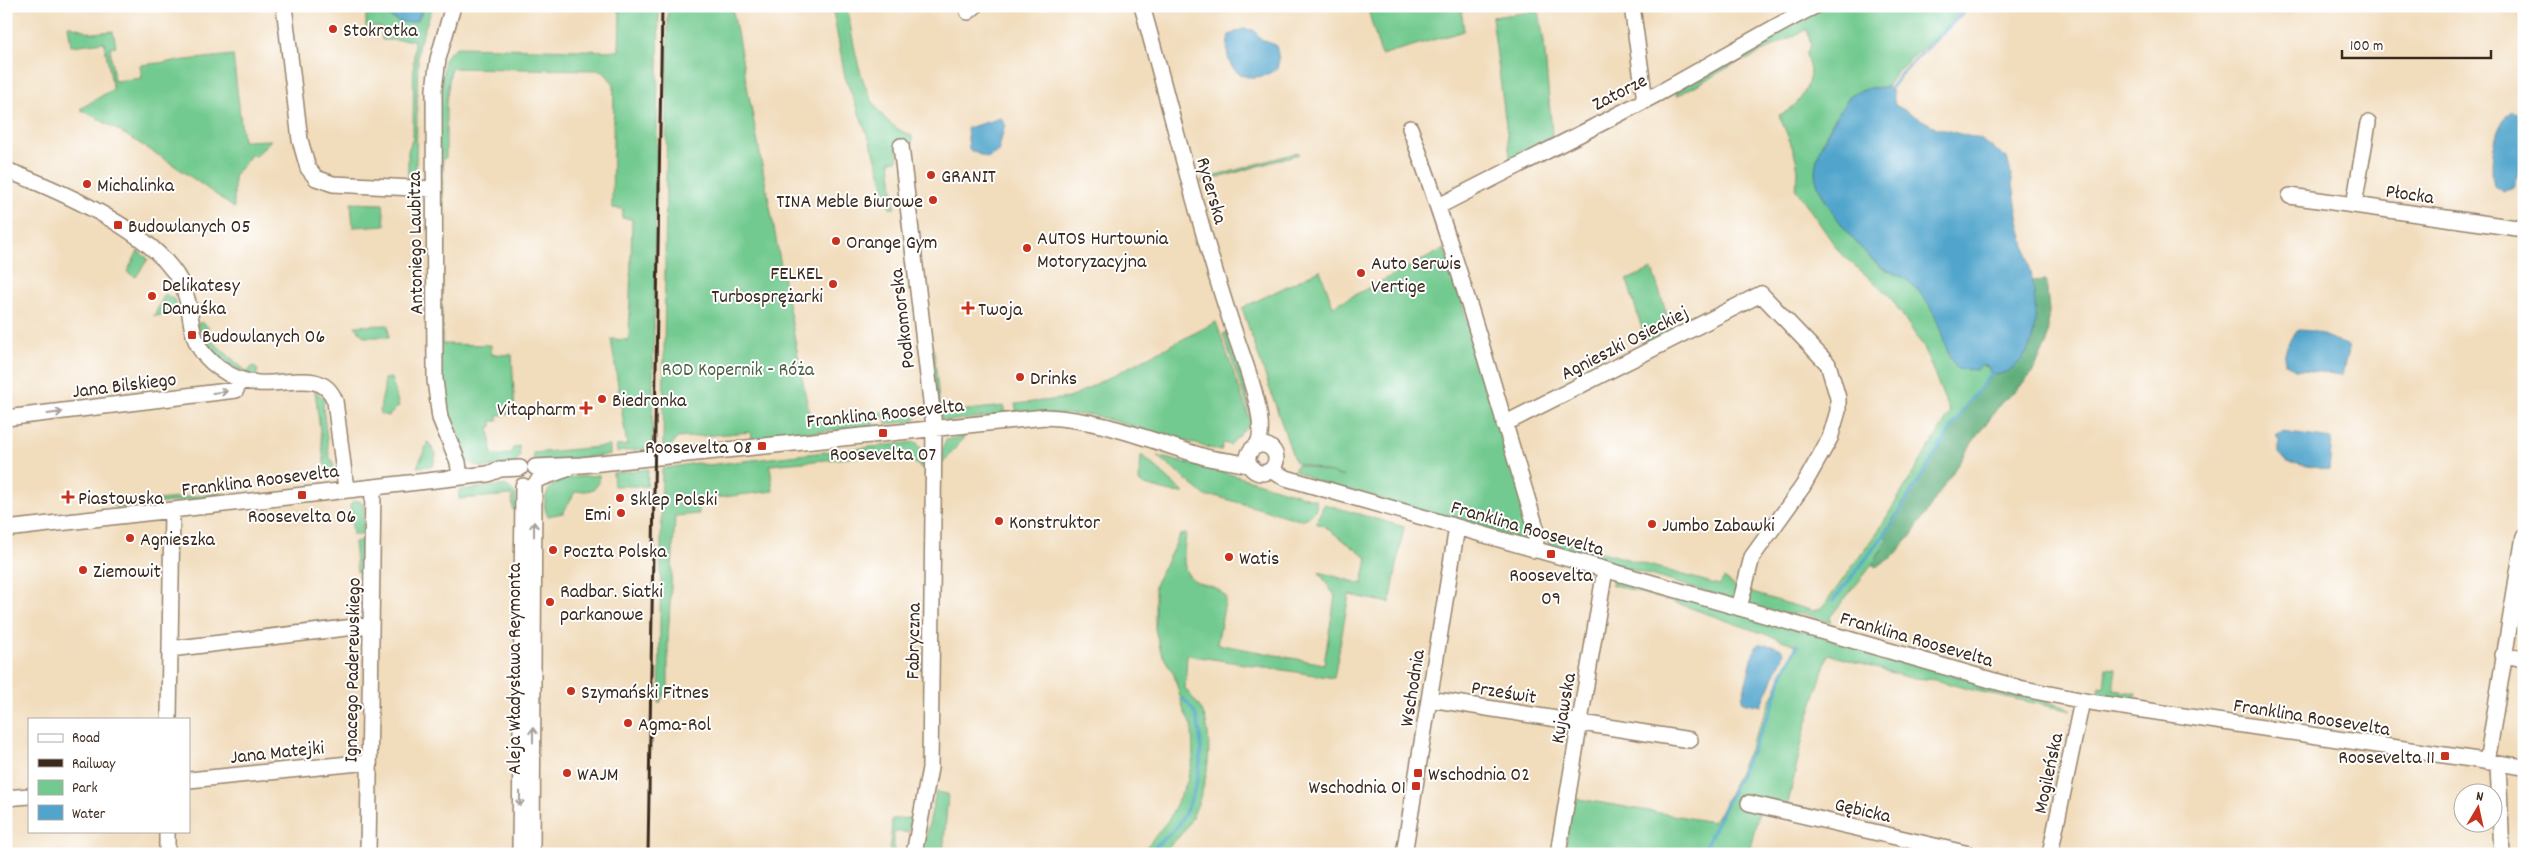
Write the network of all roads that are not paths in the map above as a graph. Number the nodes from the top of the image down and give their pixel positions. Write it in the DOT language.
graph roads {
  1 [pos="284,6"];
  2 [pos="453,6"];
  3 [pos="1142,6"];
  4 [pos="1632,6"];
  5 [pos="1789,6"];
  6 [pos="1814,6"];
  7 [pos="1784,22"];
  8 [pos="1645,101"];
  9 [pos="2368,123"];
  10 [pos="1410,128"];
  11 [pos="901,146"];
  12 [pos="6,170"];
  13 [pos="433,190"];
  14 [pos="2290,196"];
  15 [pos="2354,205"];
  16 [pos="1439,206"];
  17 [pos="2524,229"];
  18 [pos="240,379"];
  19 [pos="6,418"];
  20 [pos="1504,424"];
  21 [pos="934,427"];
  22 [pos="1262,456"];
  23 [pos="460,477"];
  24 [pos="531,477"];
  25 [pos="373,487"];
  26 [pos="346,490"];
  27 [pos="172,510"];
  28 [pos="1457,528"];
  29 [pos="6,529"];
  30 [pos="2524,536"];
  31 [pos="1535,550"];
  32 [pos="1605,570"];
  33 [pos="1739,608"];
  34 [pos="371,625"];
  35 [pos="170,649"];
  36 [pos="2504,655"];
  37 [pos="2524,659"];
  38 [pos="1430,699"];
  39 [pos="2082,701"];
  40 [pos="169,718"];
  41 [pos="1580,723"];
  42 [pos="1690,740"];
  43 [pos="369,762"];
  44 [pos="2493,763"];
  45 [pos="2524,767"];
  46 [pos="190,780"];
  47 [pos="28,796"];
  48 [pos="6,798"];
  49 [pos="1749,803"];
  50 [pos="167,832"];
  51 [pos="167,854"];
  52 [pos="368,854"];
  53 [pos="520,854"];
  54 [pos="532,854"];
  55 [pos="914,854"];
  56 [pos="1404,854"];
  57 [pos="1558,854"];
  58 [pos="1968,854"];
  59 [pos="2050,854"];
  60 [pos="2502,854"];
  1 -- 13 [label="street"];
  2 -- 13 [label="street, Antoniego Laubitza"];
  3 -- 22 [label="street, Rycerska"];
  4 -- 8 [label="street"];
  5 -- 7 [label="street"];
  6 -- 7 [label="street, Zatorze"];
  7 -- 8 [label="street, Zatorze"];
  8 -- 16 [label="street, Zatorze"];
  9 -- 15 [label="street"];
  10 -- 16 [label="street"];
  11 -- 21 [label="street, Podkomorska"];
  12 -- 18 [label="street"];
  13 -- 23 [label="street, Antoniego Laubitza"];
  14 -- 15 [label="street, Płocka"];
  15 -- 17 [label="street, Płocka"];
  16 -- 20 [label="street"];
  19 -- 18 [label="street, Jana Bilskiego, one-way"];
  18 -- 26 [label="street"];
  20 -- 31 [label="street"];
  20 -- 33 [label="street, Agnieszki Osieckiej"];
  21 -- 22 [label="street, Franklina Roosevelta"];
  21 -- 24 [label="street, Franklina Roosevelta"];
  21 -- 55 [label="street, Fabryczna"];
  22 -- 28 [label="street, Franklina Roosevelta"];
  23 -- 24 [label="street, Franklina Roosevelta"];
  23 -- 25 [label="street, Franklina Roosevelta"];
  24 -- 53 [label="street, Aleja Władysława Reymonta, one-way"];
  54 -- 24 [label="street, Aleja Władysława Reymonta, one-way"];
  25 -- 26 [label="street, Franklina Roosevelta"];
  25 -- 34 [label="street, Ignacego Paderewskiego"];
  26 -- 27 [label="street, Franklina Roosevelta"];
  27 -- 29 [label="street, Franklina Roosevelta"];
  27 -- 35 [label="street"];
  28 -- 31 [label="street, Franklina Roosevelta"];
  28 -- 38 [label="street, Wschodnia"];
  30 -- 36 [label="street"];
  31 -- 32 [label="street, Franklina Roosevelta"];
  32 -- 33 [label="street, Franklina Roosevelta"];
  32 -- 41 [label="street, Kujawska"];
  33 -- 39 [label="street, Franklina Roosevelta"];
  34 -- 35 [label="street"];
  34 -- 43 [label="street, Ignacego Paderewskiego"];
  35 -- 40 [label="street"];
  36 -- 37 [label="street"];
  36 -- 44 [label="street"];
  38 -- 41 [label="street, Prześwit"];
  38 -- 56 [label="street, Wschodnia"];
  39 -- 44 [label="street, Franklina Roosevelta"];
  39 -- 59 [label="street, Mogileńska"];
  41 -- 42 [label="street, Prześwit"];
  41 -- 57 [label="street, Kujawska"];
  43 -- 46 [label="street, Jana Matejki"];
  43 -- 52 [label="street, Ignacego Paderewskiego"];
  44 -- 45 [label="street, Franklina Roosevelta"];
  44 -- 60 [label="street"];
  47 -- 48 [label="street"];
  49 -- 58 [label="street, Gębicka"];
  50 -- 51 [label="street"];
}
